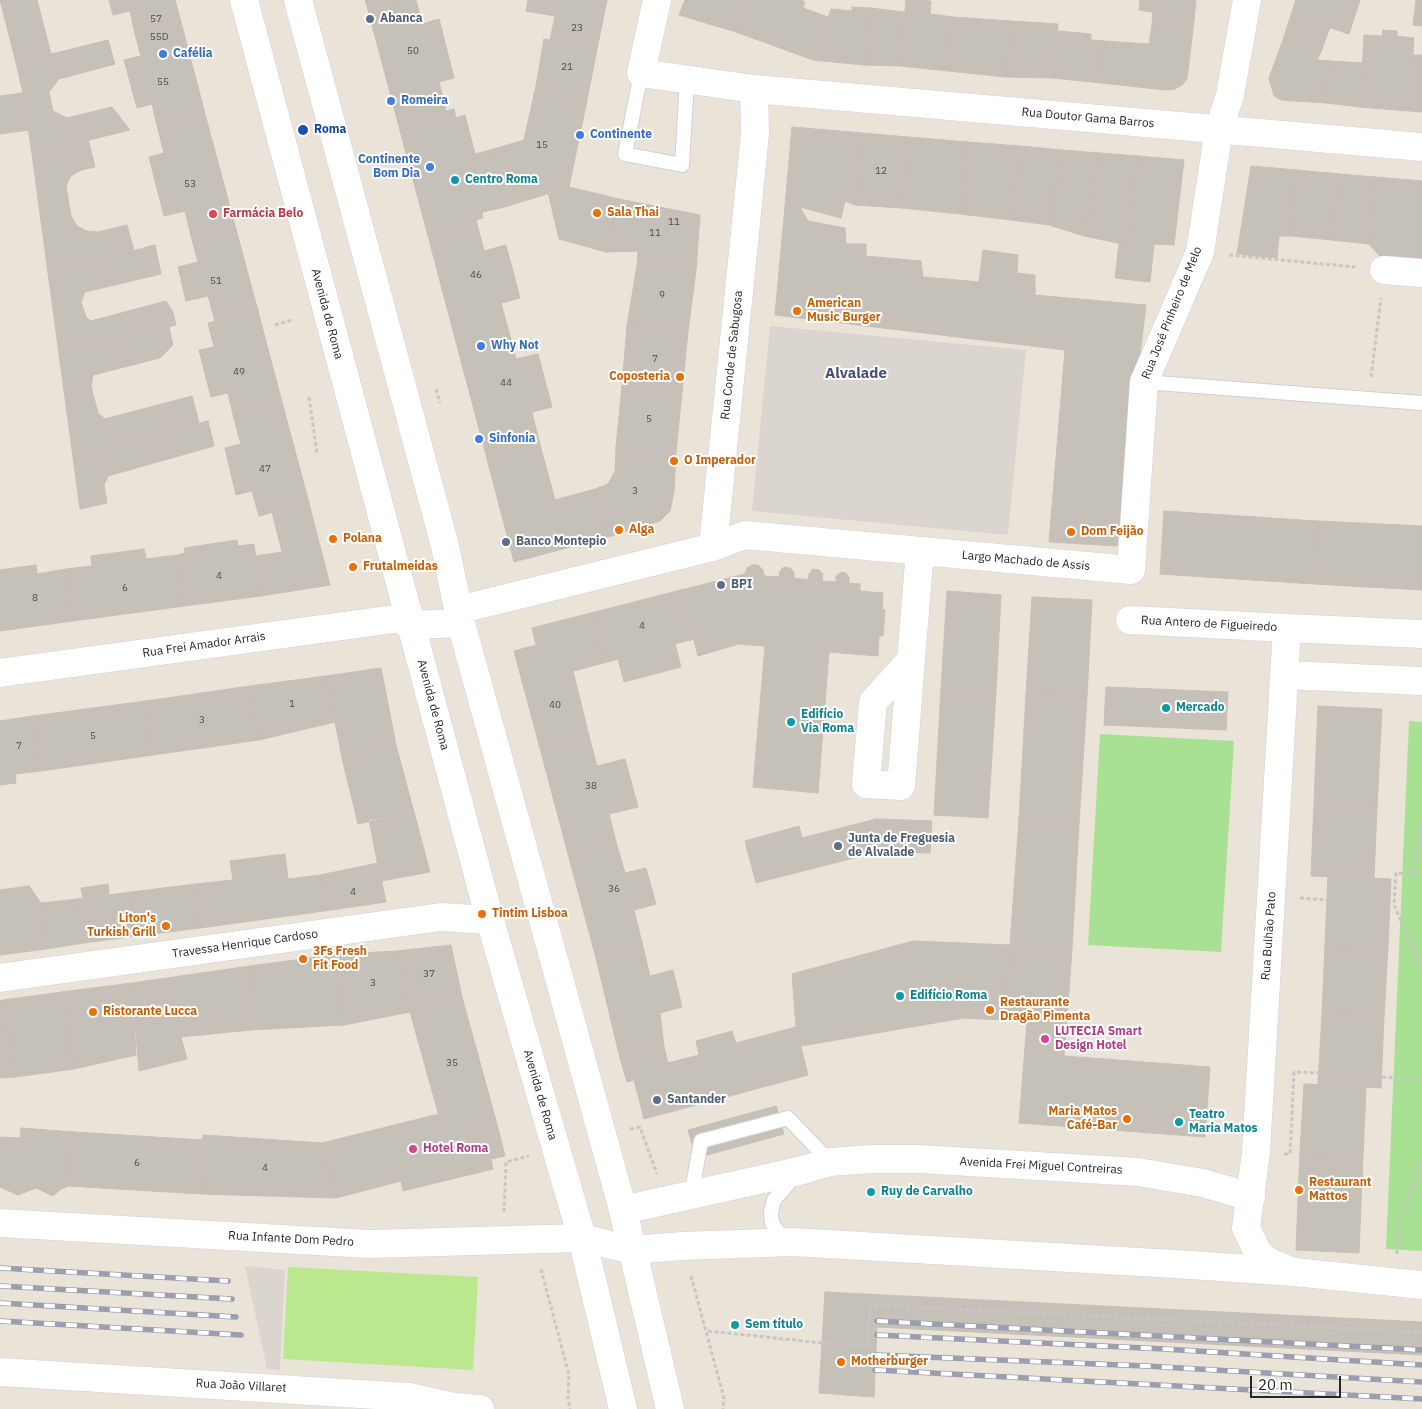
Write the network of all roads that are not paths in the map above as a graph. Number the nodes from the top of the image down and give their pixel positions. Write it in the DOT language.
graph roads {
  1 [pos="244,0"];
  2 [pos="298,0"];
  3 [pos="657,0"];
  4 [pos="1248,0"];
  5 [pos="642,73"];
  6 [pos="687,80"];
  7 [pos="754,89"];
  8 [pos="1219,128"];
  9 [pos="1422,147"];
  10 [pos="1384,270"];
  11 [pos="1422,273"];
  12 [pos="1144,382"];
  13 [pos="1422,403"];
  14 [pos="713,547"];
  15 [pos="920,551"];
  16 [pos="1131,570"];
  17 [pos="460,617"];
  18 [pos="406,620"];
  19 [pos="1130,620"];
  20 [pos="1287,628"];
  21 [pos="1422,634"];
  22 [pos="912,660"];
  23 [pos="0,673"];
  24 [pos="1286,675"];
  25 [pos="1422,681"];
  26 [pos="490,920"];
  27 [pos="0,978"];
  28 [pos="830,1162"];
  29 [pos="799,1172"];
  30 [pos="691,1196"];
  31 [pos="1250,1197"];
  32 [pos="623,1210"];
  33 [pos="0,1223"];
  34 [pos="1246,1228"];
  35 [pos="582,1238"];
  36 [pos="793,1242"];
  37 [pos="632,1250"];
  38 [pos="1191,1265"];
  39 [pos="1294,1272"];
  40 [pos="1409,1284"];
  41 [pos="0,1372"];
  42 [pos="480,1409"];
  43 [pos="623,1409"];
  44 [pos="670,1409"];
  1 -- 18 [label="street, Avenida de Roma"];
  2 -- 17 [label="street"];
  3 -- 5 [label="street"];
  4 -- 8 [label="street, Rua José Pinheiro de Melo"];
  5 -- 6 [label="street"];
  5 -- 6 [label="lane"];
  6 -- 7 [label="street"];
  7 -- 8 [label="street, Rua Doutor Gama Barros"];
  7 -- 14 [label="street, Rua Conde de Sabugosa"];
  8 -- 9 [label="street, Rua Doutor Gama Barros"];
  8 -- 12 [label="street, Rua José Pinheiro de Melo"];
  10 -- 11 [label="street"];
  12 -- 13 [label="lane"];
  12 -- 16 [label="street, Rua José Pinheiro de Melo"];
  14 -- 15 [label="street, Largo Machado de Assis"];
  14 -- 17 [label="street"];
  15 -- 16 [label="street, Largo Machado de Assis"];
  15 -- 22 [label="street"];
  17 -- 18 [label="street, Rua Frei Amador Arrais"];
  17 -- 32 [label="street"];
  18 -- 23 [label="street, Rua Frei Amador Arrais"];
  18 -- 26 [label="street, Avenida de Roma"];
  19 -- 20 [label="street, Rua Antero de Figueiredo"];
  20 -- 21 [label="street, Rua Antero de Figueiredo"];
  20 -- 24 [label="street, Rua Antero de Figueiredo"];
  24 -- 25 [label="street"];
  24 -- 31 [label="street, Rua Bulhão Pato"];
  26 -- 27 [label="street, Travessa Henrique Cardoso"];
  26 -- 35 [label="street, Avenida de Roma"];
  28 -- 29 [label="street, Avenida Frei Miguel Contreiras"];
  28 -- 30 [label="lane"];
  28 -- 31 [label="street, Avenida Frei Miguel Contreiras"];
  29 -- 30 [label="street, Avenida Frei Miguel Contreiras"];
  29 -- 36 [label="lane"];
  30 -- 32 [label="street, Avenida Frei Miguel Contreiras"];
  31 -- 34 [label="street"];
  32 -- 35 [label="street"];
  32 -- 37 [label="street"];
  33 -- 35 [label="street, Rua Infante Dom Pedro"];
  34 -- 38 [label="street"];
  34 -- 39 [label="street"];
  35 -- 37 [label="street, Rua Infante Dom Pedro"];
  35 -- 43 [label="street, Avenida de Roma"];
  36 -- 37 [label="street"];
  36 -- 38 [label="street"];
  37 -- 44 [label="street"];
  38 -- 39 [label="street"];
  39 -- 40 [label="street"];
  41 -- 42 [label="street, Rua João Villaret"];
}
